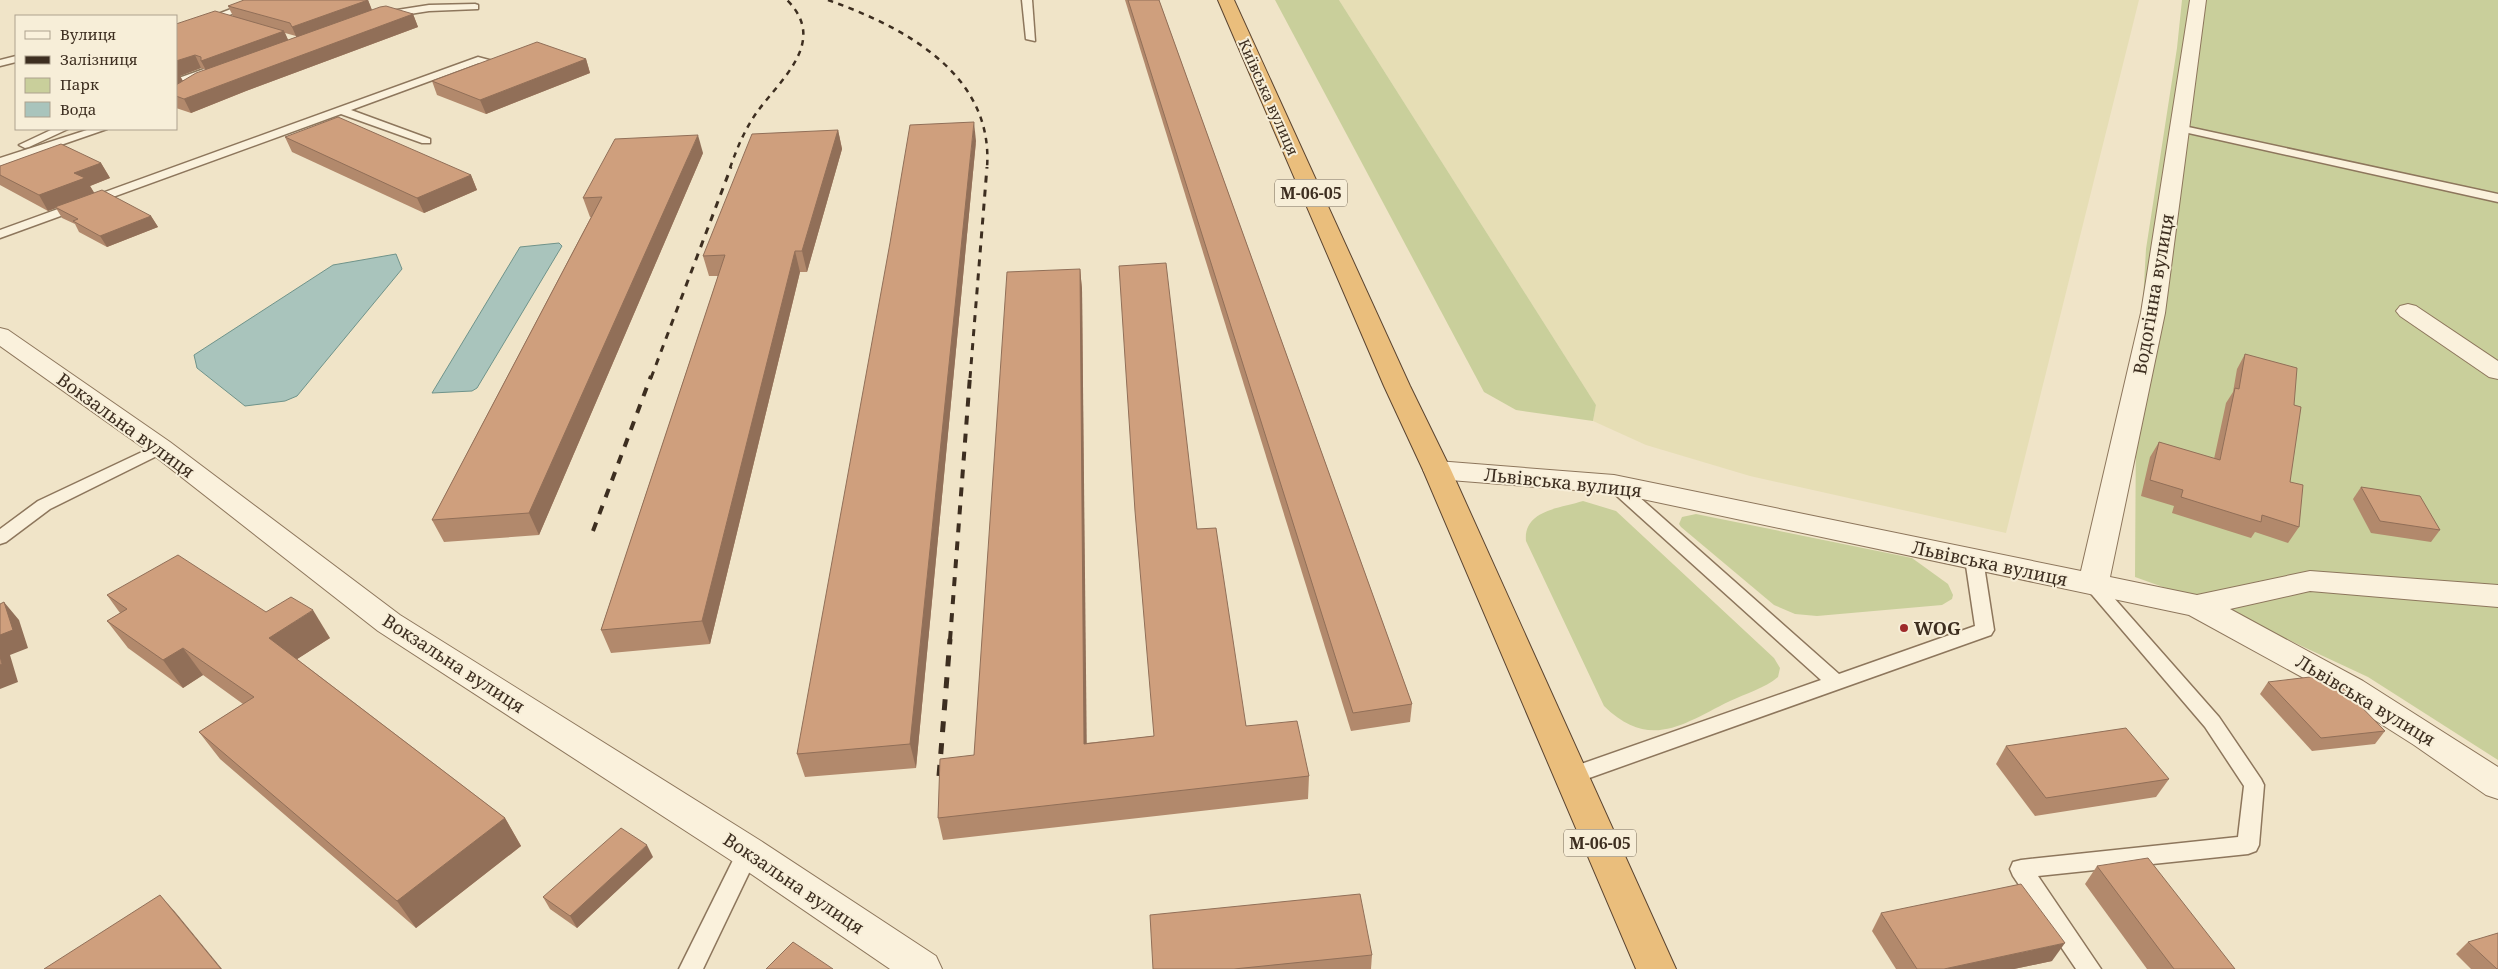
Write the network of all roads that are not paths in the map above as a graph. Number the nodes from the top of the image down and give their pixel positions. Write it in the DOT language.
graph roads {
  1 [pos="263,0"];
  2 [pos="1027,0"];
  3 [pos="1226,0"];
  4 [pos="2198,0"];
  5 [pos="475,7"];
  6 [pos="378,15"];
  7 [pos="231,22"];
  8 [pos="1031,39"];
  9 [pos="15,59"];
  10 [pos="0,63"];
  11 [pos="499,64"];
  12 [pos="178,82"];
  13 [pos="191,88"];
  14 [pos="341,110"];
  15 [pos="2180,128"];
  16 [pos="60,130"];
  17 [pos="97,130"];
  18 [pos="426,141"];
  19 [pos="0,155"];
  20 [pos="0,162"];
  21 [pos="2498,198"];
  22 [pos="0,234"];
  23 [pos="2408,311"];
  24 [pos="0,335"];
  25 [pos="2498,372"];
  26 [pos="161,448"];
  27 [pos="1437,470"];
  28 [pos="1614,484"];
  29 [pos="0,538"];
  30 [pos="1974,559"];
  31 [pos="2093,585"];
  32 [pos="2498,596"];
  33 [pos="2197,606"];
  34 [pos="1837,683"];
  35 [pos="1571,776"];
  36 [pos="2498,785"];
  37 [pos="748,852"];
  38 [pos="691,969"];
  39 [pos="922,969"];
  40 [pos="1656,969"];
  41 [pos="2089,969"];
  1 -- 7 [label="lane"];
  2 -- 8 [label="lane"];
  3 -- 27 [label="highway, Київська вулиця / М-06-05"];
  4 -- 15 [label="street, Водогінна вулиця"];
  5 -- 6 [label="lane"];
  9 -- 10 [label="lane"];
  11 -- 14 [label="lane"];
  12 -- 13 [label="lane"];
  14 -- 18 [label="lane"];
  14 -- 22 [label="lane"];
  15 -- 21 [label="lane"];
  15 -- 31 [label="street, Водогінна вулиця"];
  16 -- 19 [label="lane"];
  17 -- 20 [label="lane"];
  23 -- 25 [label="street"];
  24 -- 26 [label="street, Вокзальна вулиця"];
  26 -- 29 [label="lane"];
  26 -- 37 [label="street, Вокзальна вулиця"];
  27 -- 28 [label="street, Львівська вулиця"];
  27 -- 35 [label="highway, М-06-05"];
  28 -- 30 [label="street, Львівська вулиця"];
  28 -- 34 [label="lane"];
  30 -- 31 [label="street, Львівська вулиця"];
  30 -- 34 [label="lane"];
  31 -- 33 [label="street, Львівська вулиця"];
  31 -- 41 [label="lane"];
  32 -- 33 [label="street"];
  33 -- 36 [label="street, Львівська вулиця"];
  34 -- 35 [label="lane"];
  35 -- 40 [label="highway, М-06-05"];
  37 -- 38 [label="lane"];
  37 -- 39 [label="street, Вокзальна вулиця"];
}
